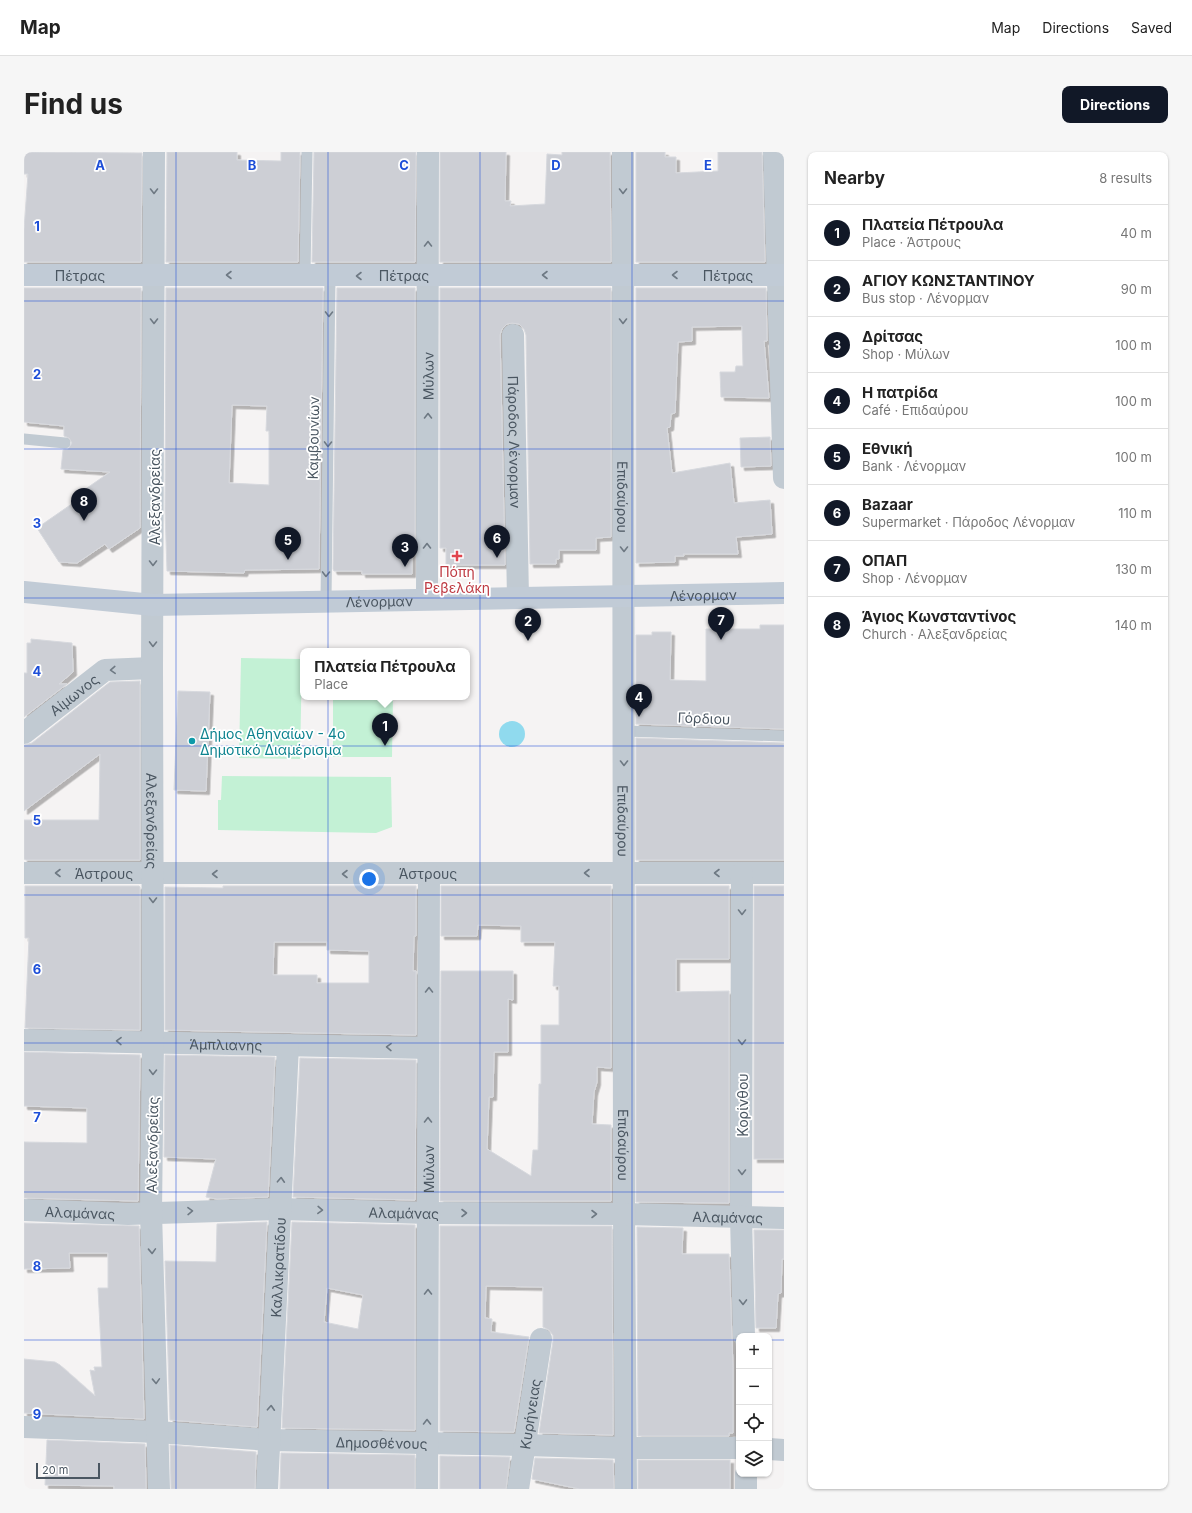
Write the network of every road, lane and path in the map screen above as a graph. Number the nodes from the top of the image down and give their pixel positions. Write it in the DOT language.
graph roads {
  1 [pos="154,152"];
  2 [pos="307,152"];
  3 [pos="428,152"];
  4 [pos="623,152"];
  5 [pos="774,152"];
  6 [pos="24,276"];
  7 [pos="154,276"];
  8 [pos="305,276"];
  9 [pos="330,276"];
  10 [pos="428,276"];
  11 [pos="623,276"];
  12 [pos="781,276"];
  13 [pos="513,335"];
  14 [pos="24,439"];
  15 [pos="65,444"];
  16 [pos="784,478"];
  17 [pos="24,592"];
  18 [pos="784,593"];
  19 [pos="624,596"];
  20 [pos="518,598"];
  21 [pos="427,599"];
  22 [pos="326,601"];
  23 [pos="153,605"];
  24 [pos="152,668"];
  25 [pos="624,731"];
  26 [pos="24,733"];
  27 [pos="784,736"];
  28 [pos="24,873"];
  29 [pos="624,873"];
  30 [pos="742,873"];
  31 [pos="784,873"];
  32 [pos="153,874"];
  33 [pos="429,874"];
  34 [pos="24,1040"];
  35 [pos="153,1042"];
  36 [pos="288,1045"];
  37 [pos="428,1048"];
  38 [pos="280,1209"];
  39 [pos="24,1210"];
  40 [pos="151,1212"];
  41 [pos="428,1213"];
  42 [pos="624,1214"];
  43 [pos="742,1217"];
  44 [pos="784,1218"];
  45 [pos="744,1333"];
  46 [pos="541,1339"];
  47 [pos="24,1426"];
  48 [pos="157,1432"];
  49 [pos="270,1440"];
  50 [pos="427,1444"];
  51 [pos="525,1445"];
  52 [pos="626,1448"];
  53 [pos="736,1448"];
  54 [pos="772,1449"];
  55 [pos="784,1450"];
  56 [pos="746,1477"];
  57 [pos="159,1489"];
  58 [pos="267,1489"];
  59 [pos="427,1489"];
  60 [pos="518,1489"];
  61 [pos="626,1489"];
  62 [pos="746,1489"];
  1 -- 7 [label="street, Αλεξανδρείας, one-way"];
  2 -- 8 [label="lane"];
  10 -- 3 [label="street, Μύλων, one-way"];
  4 -- 11 [label="street, Επιδαύρου, one-way"];
  5 -- 12 [label="street"];
  6 -- 7 [label="main road, Πέτρας"];
  8 -- 7 [label="main road, Πέτρας, one-way"];
  7 -- 23 [label="street, Αλεξανδρείας, one-way"];
  8 -- 9 [label="main road, Πέτρας"];
  10 -- 9 [label="main road, Πέτρας, one-way"];
  9 -- 22 [label="lane, Καμβουνίων, one-way"];
  11 -- 10 [label="main road, Πέτρας, one-way"];
  21 -- 10 [label="street, Μύλων, one-way"];
  12 -- 11 [label="main road, Πέτρας, one-way"];
  11 -- 19 [label="street, Επιδαύρου, one-way"];
  12 -- 16 [label="street"];
  13 -- 20 [label="street, Πάροδος Λένορμαν"];
  14 -- 15 [label="lane"];
  17 -- 23 [label="main road, Λένορμαν"];
  18 -- 19 [label="main road, Λένορμαν"];
  19 -- 20 [label="main road, Λένορμαν"];
  19 -- 25 [label="street, Επιδαύρου"];
  20 -- 21 [label="main road, Λένορμαν"];
  21 -- 22 [label="main road, Λένορμαν"];
  22 -- 23 [label="main road, Λένορμαν"];
  23 -- 24 [label="street, Αλεξανδρείας, one-way"];
  24 -- 26 [label="street, Αίμωνος, one-way"];
  24 -- 32 [label="street, Αλεξανδρείας"];
  25 -- 27 [label="lane, Γόρδιου"];
  25 -- 29 [label="street, Επιδαύρου, one-way"];
  32 -- 28 [label="street, Άστρους, one-way"];
  30 -- 29 [label="street, Άστρους, one-way"];
  29 -- 33 [label="street, Άστρους, one-way"];
  29 -- 42 [label="street, Επιδαύρου"];
  30 -- 31 [label="street, Άστρους"];
  30 -- 43 [label="street, Κορίνθου, one-way"];
  33 -- 32 [label="street, Άστρους, one-way"];
  32 -- 35 [label="street, Αλεξανδρείας, one-way"];
  37 -- 33 [label="street, Μύλων, one-way"];
  35 -- 34 [label="street, Άμπλιανης, one-way"];
  35 -- 36 [label="street, Άμπλιανης"];
  35 -- 40 [label="street, Αλεξανδρείας, one-way"];
  37 -- 36 [label="street, Άμπλιανης, one-way"];
  38 -- 36 [label="street, Καλλικρατίδου, one-way"];
  41 -- 37 [label="street, Μύλων, one-way"];
  40 -- 38 [label="street, Αλαμάνας, one-way"];
  38 -- 41 [label="street, Αλαμάνας, one-way"];
  49 -- 38 [label="street, Καλλικρατίδου, one-way"];
  39 -- 40 [label="street, Αλαμάνας"];
  40 -- 48 [label="street, Αλεξανδρείας, one-way"];
  41 -- 42 [label="street, Αλαμάνας, one-way"];
  50 -- 41 [label="street, Μύλων, one-way"];
  42 -- 43 [label="street, Αλαμάνας"];
  42 -- 52 [label="street, Επιδαύρου"];
  43 -- 44 [label="street, Αλαμάνας"];
  43 -- 45 [label="street, Κορίνθου, one-way"];
  46 -- 51 [label="street, Κυρήνειας"];
  47 -- 48 [label="street, Δημοσθένους"];
  48 -- 49 [label="street, Δημοσθένους"];
  48 -- 57 [label="street, Αλεξανδρείας"];
  49 -- 50 [label="street, Δημοσθένους"];
  49 -- 58 [label="street, Καλλικρατίδου"];
  50 -- 51 [label="street, Δημοσθένους"];
  50 -- 59 [label="street, Μύλων"];
  51 -- 52 [label="street, Δημοσθένους"];
  51 -- 60 [label="street, Κυρήνειας"];
  52 -- 53 [label="street, Δημοσθένους"];
  52 -- 61 [label="street, Επιδαύρου"];
  54 -- 55 [label="street"];
  56 -- 62 [label="street"];
}
